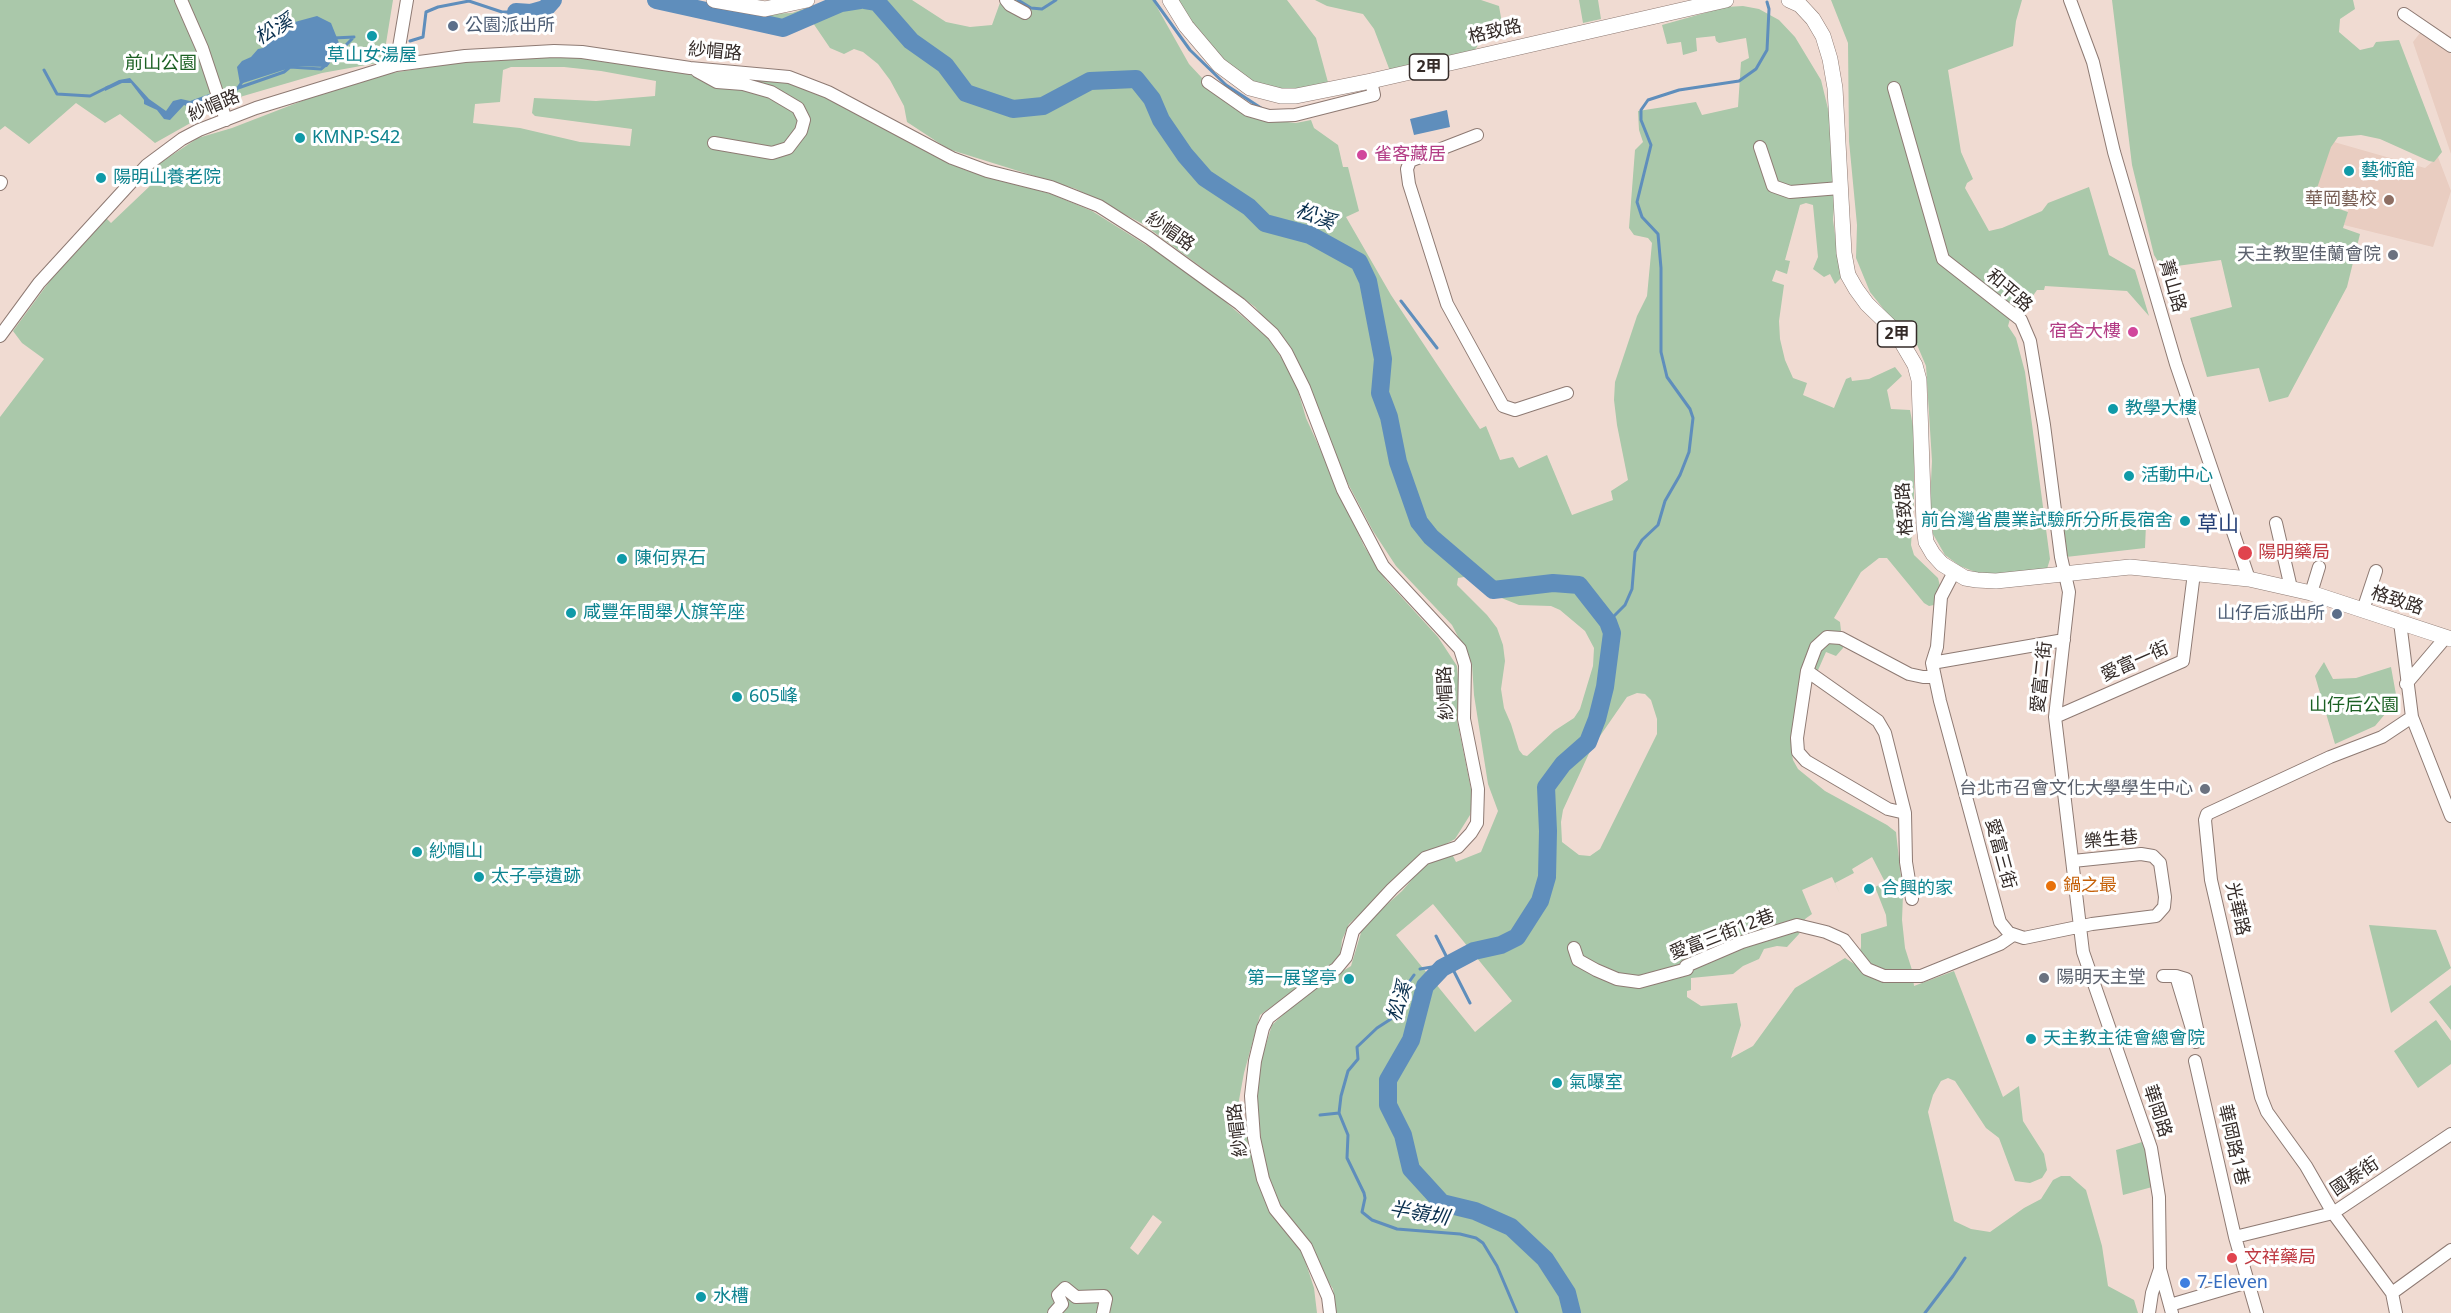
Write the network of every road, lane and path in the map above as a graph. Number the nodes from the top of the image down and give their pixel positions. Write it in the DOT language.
graph roads {
  1 [pos="182,0"];
  2 [pos="407,0"];
  3 [pos="714,0"];
  4 [pos="1006,0"];
  5 [pos="1170,0"];
  6 [pos="1726,0"];
  7 [pos="1789,0"];
  8 [pos="2070,0"];
  9 [pos="804,1"];
  10 [pos="1026,13"];
  11 [pos="2404,14"];
  12 [pos="2451,46"];
  13 [pos="396,65"];
  14 [pos="690,68"];
  15 [pos="1208,82"];
  16 [pos="1894,88"];
  17 [pos="1337,95"];
  18 [pos="226,120"];
  19 [pos="1476,135"];
  20 [pos="714,143"];
  21 [pos="1760,147"];
  22 [pos="1840,188"];
  23 [pos="0,336"];
  24 [pos="1567,393"];
  25 [pos="2276,523"];
  26 [pos="2319,567"];
  27 [pos="2376,571"];
  28 [pos="1954,572"];
  29 [pos="2194,573"];
  30 [pos="2065,574"];
  31 [pos="2249,579"];
  32 [pos="2291,588"];
  33 [pos="2311,593"];
  34 [pos="2363,610"];
  35 [pos="2400,622"];
  36 [pos="2449,638"];
  37 [pos="2064,640"];
  38 [pos="1932,663"];
  39 [pos="1807,671"];
  40 [pos="1934,677"];
  41 [pos="2406,684"];
  42 [pos="2055,717"];
  43 [pos="2412,717"];
  44 [pos="1905,813"];
  45 [pos="2451,816"];
  46 [pos="2073,861"];
  47 [pos="1912,899"];
  48 [pos="2081,927"];
  49 [pos="2013,935"];
  50 [pos="1574,948"];
  51 [pos="2163,976"];
  52 [pos="2176,976"];
  53 [pos="2195,1061"];
  54 [pos="2451,1134"];
  55 [pos="2333,1213"];
  56 [pos="2235,1237"];
  57 [pos="2451,1250"];
  58 [pos="2160,1269"];
  59 [pos="2248,1282"];
  60 [pos="2392,1293"];
  61 [pos="2171,1309"];
  62 [pos="1054,1313"];
  63 [pos="1103,1313"];
  64 [pos="1330,1313"];
  65 [pos="2149,1313"];
  66 [pos="2257,1313"];
  67 [pos="2396,1313"];
  1 -- 18 [label="street"];
  2 -- 13 [label="street"];
  3 -- 9 [label="main road"];
  4 -- 10 [label="street"];
  5 -- 17 [label="main road, 格致路 / 2甲"];
  6 -- 17 [label="main road, 格致路 / 2甲"];
  7 -- 22 [label="main road, 格致路 / 2甲"];
  8 -- 31 [label="street, 菁山路"];
  11 -- 12 [label="street"];
  13 -- 14 [label="street, 紗帽路"];
  13 -- 18 [label="street, 紗帽路"];
  14 -- 20 [label="street"];
  14 -- 64 [label="street, 紗帽路"];
  15 -- 17 [label="street"];
  16 -- 30 [label="street, 和平路"];
  18 -- 23 [label="street, 紗帽路"];
  19 -- 24 [label="street"];
  21 -- 22 [label="street"];
  22 -- 28 [label="main road, 格致路 / 2甲"];
  25 -- 32 [label="street"];
  26 -- 33 [label="street"];
  27 -- 34 [label="street"];
  28 -- 30 [label="main road, 格致路 / 2甲"];
  28 -- 38 [label="street, 愛富三街"];
  29 -- 30 [label="main road, 格致路 / 2甲"];
  29 -- 31 [label="main road, 格致路 / 2甲"];
  29 -- 42 [label="street, 愛富一街"];
  30 -- 37 [label="street, 愛富二街"];
  31 -- 32 [label="main road, 格致路 / 2甲"];
  32 -- 33 [label="main road, 格致路 / 2甲"];
  33 -- 34 [label="main road, 格致路 / 2甲"];
  34 -- 35 [label="main road, 格致路 / 2甲"];
  35 -- 36 [label="main road, 格致路 / 2甲"];
  35 -- 41 [label="street"];
  36 -- 41 [label="street"];
  37 -- 38 [label="street"];
  37 -- 42 [label="street, 愛富二街"];
  38 -- 40 [label="street, 愛富三街"];
  39 -- 40 [label="street"];
  39 -- 44 [label="street"];
  39 -- 44 [label="street"];
  40 -- 49 [label="street, 愛富三街"];
  41 -- 43 [label="street"];
  42 -- 46 [label="street, 愛富二街"];
  43 -- 45 [label="street"];
  43 -- 55 [label="street, 光華路"];
  44 -- 47 [label="street"];
  46 -- 48 [label="street, 愛富二街"];
  46 -- 48 [label="street, 樂生巷"];
  48 -- 49 [label="street"];
  48 -- 58 [label="street, 華岡路"];
  49 -- 50 [label="street, 愛富三街12巷"];
  51 -- 52 [label="street"];
  53 -- 56 [label="street, 華岡路1巷"];
  54 -- 55 [label="street, 國泰街"];
  55 -- 56 [label="street, 國泰街"];
  55 -- 60 [label="street, 光華路"];
  56 -- 59 [label="street, 華岡路1巷"];
  57 -- 60 [label="street"];
  58 -- 61 [label="street"];
  58 -- 65 [label="street, 華岡路"];
  59 -- 61 [label="street"];
  59 -- 66 [label="street, 華岡路1巷"];
  60 -- 67 [label="street"];
  62 -- 63 [label="street"];
}
